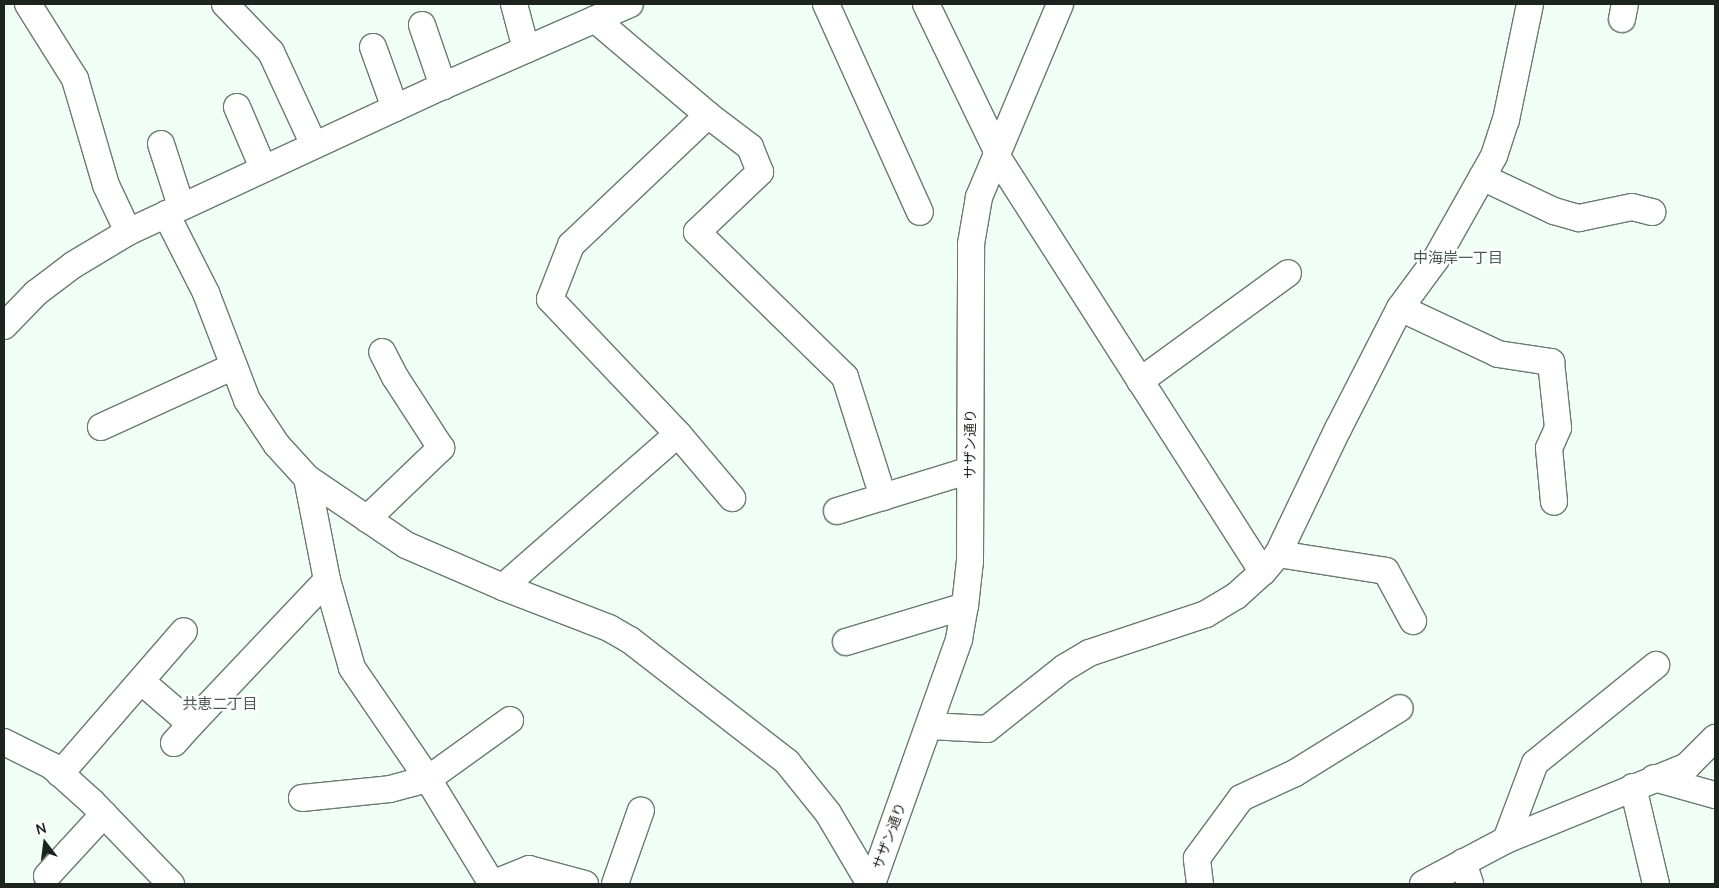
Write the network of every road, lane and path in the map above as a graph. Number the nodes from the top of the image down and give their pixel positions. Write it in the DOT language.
graph roads {
  1 [pos="28,4"];
  2 [pos="225,4"];
  3 [pos="514,4"];
  4 [pos="630,4"];
  5 [pos="826,4"];
  6 [pos="926,4"];
  7 [pos="1060,4"];
  8 [pos="1530,4"];
  9 [pos="595,19"];
  10 [pos="422,25"];
  11 [pos="373,47"];
  12 [pos="526,49"];
  13 [pos="443,86"];
  14 [pos="237,107"];
  15 [pos="395,108"];
  16 [pos="708,116"];
  17 [pos="161,144"];
  18 [pos="314,145"];
  19 [pos="996,153"];
  20 [pos="263,168"];
  21 [pos="1482,177"];
  22 [pos="173,210"];
  23 [pos="920,212"];
  24 [pos="1652,212"];
  25 [pos="128,232"];
  26 [pos="1288,273"];
  27 [pos="1400,308"];
  28 [pos="4,326"];
  29 [pos="382,352"];
  30 [pos="234,366"];
  31 [pos="1140,381"];
  32 [pos="101,427"];
  33 [pos="678,434"];
  34 [pos="970,470"];
  35 [pos="307,478"];
  36 [pos="883,497"];
  37 [pos="732,498"];
  38 [pos="1554,502"];
  39 [pos="837,511"];
  40 [pos="367,519"];
  41 [pos="1270,563"];
  42 [pos="327,580"];
  43 [pos="503,587"];
  44 [pos="965,606"];
  45 [pos="1412,621"];
  46 [pos="184,631"];
  47 [pos="846,642"];
  48 [pos="1656,665"];
  49 [pos="141,681"];
  50 [pos="1400,708"];
  51 [pos="510,720"];
  52 [pos="191,724"];
  53 [pos="929,726"];
  54 [pos="1715,738"];
  55 [pos="4,742"];
  56 [pos="174,744"];
  57 [pos="60,774"];
  58 [pos="428,779"];
  59 [pos="1643,783"];
  60 [pos="1715,795"];
  61 [pos="302,798"];
  62 [pos="98,808"];
  63 [pos="641,810"];
  64 [pos="1506,840"];
  65 [pos="1466,873"];
  66 [pos="47,876"];
  67 [pos="171,884"];
  68 [pos="492,884"];
  69 [pos="585,884"];
  70 [pos="615,884"];
  71 [pos="871,884"];
  72 [pos="1200,884"];
  73 [pos="1423,884"];
  74 [pos="1656,884"];
  1 -- 25 [label="street"];
  2 -- 18 [label="street"];
  3 -- 12 [label="street"];
  4 -- 9 [label="street"];
  5 -- 23 [label="street"];
  6 -- 19 [label="street"];
  7 -- 19 [label="street, サザン通り"];
  8 -- 21 [label="street"];
  9 -- 12 [label="street"];
  9 -- 16 [label="street"];
  10 -- 13 [label="street"];
  11 -- 15 [label="street"];
  12 -- 13 [label="street"];
  13 -- 15 [label="street"];
  14 -- 20 [label="street"];
  15 -- 18 [label="street"];
  16 -- 33 [label="street"];
  16 -- 36 [label="street"];
  17 -- 22 [label="street"];
  18 -- 20 [label="street"];
  19 -- 31 [label="street"];
  19 -- 34 [label="street, サザン通り"];
  20 -- 22 [label="street"];
  21 -- 24 [label="street"];
  21 -- 27 [label="street"];
  22 -- 25 [label="street"];
  22 -- 30 [label="street"];
  25 -- 28 [label="street"];
  26 -- 31 [label="street"];
  27 -- 38 [label="street"];
  27 -- 41 [label="street"];
  29 -- 40 [label="street"];
  30 -- 32 [label="street"];
  30 -- 35 [label="street"];
  31 -- 41 [label="street"];
  33 -- 37 [label="street"];
  33 -- 43 [label="street"];
  34 -- 36 [label="street"];
  34 -- 44 [label="street, サザン通り"];
  35 -- 40 [label="street"];
  35 -- 42 [label="street"];
  36 -- 39 [label="street"];
  40 -- 43 [label="street"];
  41 -- 45 [label="street"];
  41 -- 53 [label="street"];
  42 -- 52 [label="street"];
  42 -- 58 [label="street"];
  43 -- 71 [label="street"];
  44 -- 47 [label="street"];
  44 -- 53 [label="street, サザン通り"];
  46 -- 49 [label="street"];
  48 -- 64 [label="street"];
  49 -- 52 [label="street"];
  49 -- 57 [label="street"];
  50 -- 72 [label="street"];
  51 -- 58 [label="street"];
  52 -- 56 [label="street"];
  53 -- 71 [label="street, サザン通り"];
  54 -- 59 [label="street"];
  55 -- 57 [label="street"];
  57 -- 62 [label="street"];
  58 -- 61 [label="street"];
  58 -- 68 [label="street"];
  59 -- 60 [label="street"];
  59 -- 64 [label="street"];
  59 -- 74 [label="street"];
  62 -- 66 [label="street"];
  62 -- 67 [label="street"];
  63 -- 70 [label="street"];
  64 -- 65 [label="street"];
  65 -- 73 [label="street"];
  68 -- 69 [label="street"];
}
